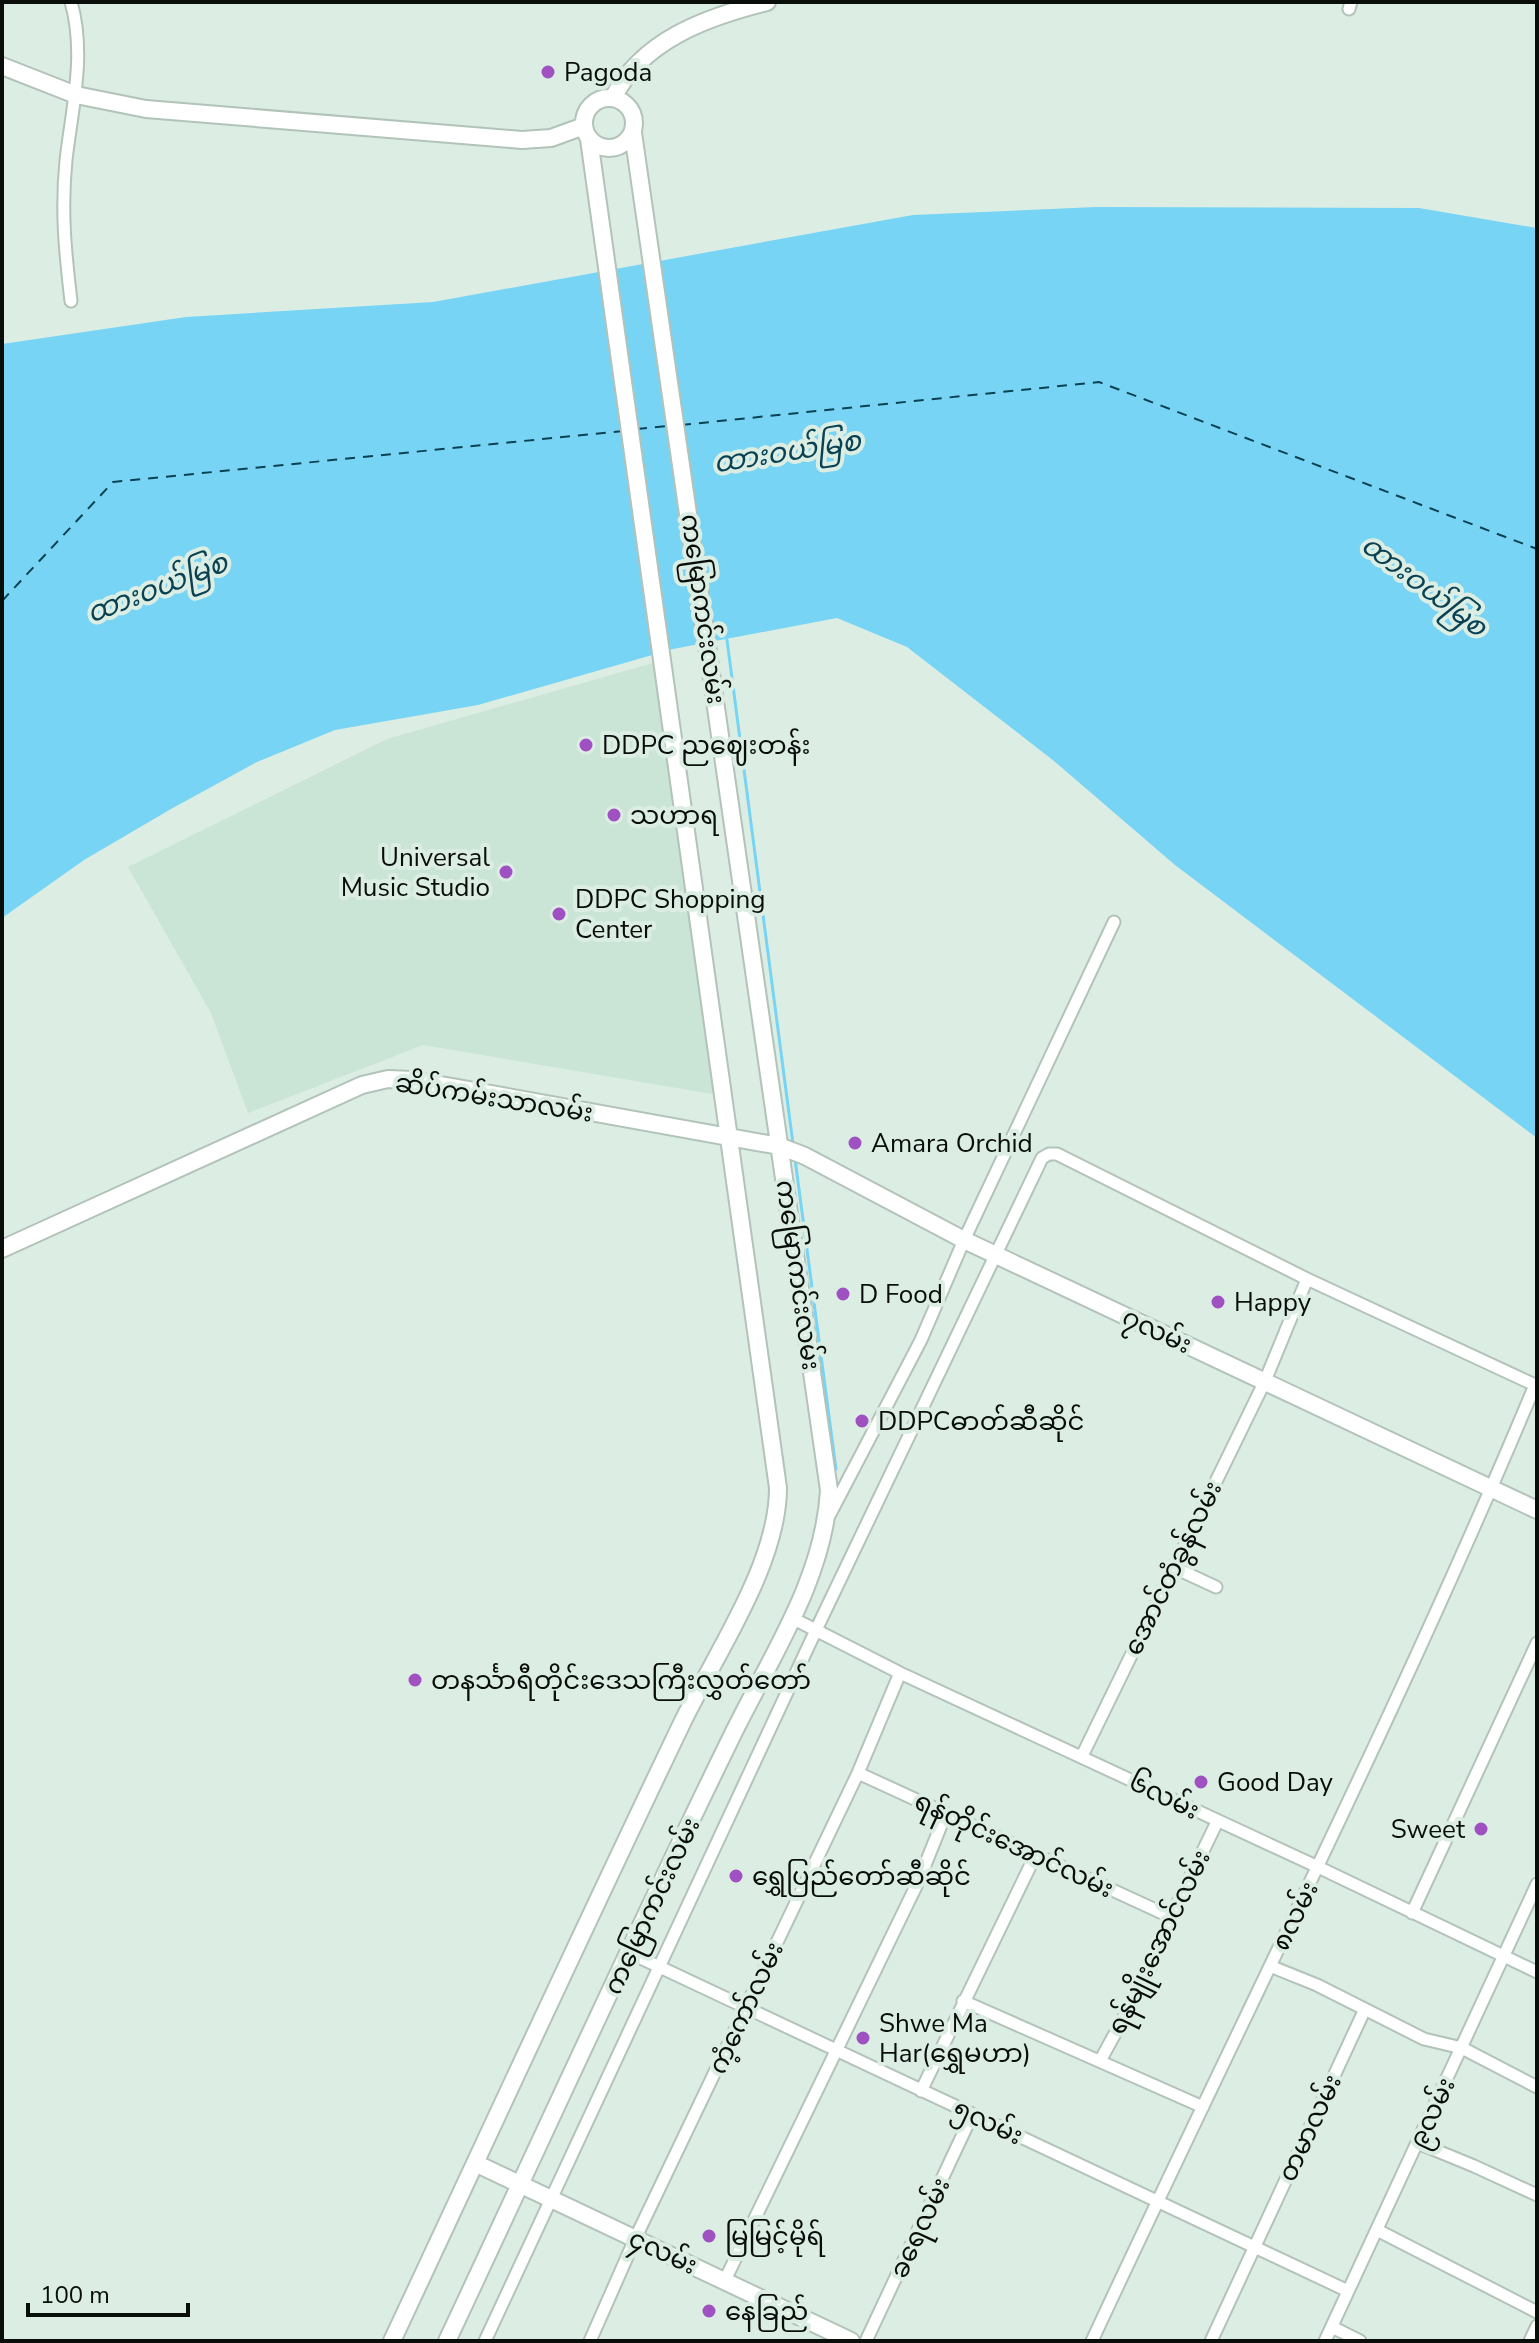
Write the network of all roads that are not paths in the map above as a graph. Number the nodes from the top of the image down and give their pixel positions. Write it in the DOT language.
graph roads {
  1 [pos="71,2"];
  2 [pos="767,2"];
  3 [pos="2,66"];
  4 [pos="76,95"];
  5 [pos="613,98"];
  6 [pos="587,132"];
  7 [pos="633,133"];
  8 [pos="71,301"];
  9 [pos="1114,922"];
  10 [pos="728,1138"];
  11 [pos="779,1146"];
  12 [pos="964,1240"];
  13 [pos="2,1249"];
  14 [pos="996,1255"];
  15 [pos="1307,1279"];
  16 [pos="1265,1381"];
  17 [pos="1492,1489"];
  18 [pos="1537,1510"];
  19 [pos="828,1518"];
  20 [pos="1175,1568"];
  21 [pos="1216,1587"];
  22 [pos="792,1618"];
  23 [pos="816,1630"];
  24 [pos="1537,1643"];
  25 [pos="900,1673"];
  26 [pos="1082,1756"];
  27 [pos="858,1773"];
  28 [pos="946,1813"];
  29 [pos="1217,1822"];
  30 [pos="1036,1854"];
  31 [pos="1318,1867"];
  32 [pos="1537,1884"];
  33 [pos="1412,1913"];
  34 [pos="1171,1917"];
  35 [pos="630,1953"];
  36 [pos="1503,1956"];
  37 [pos="1270,1966"];
  38 [pos="660,1968"];
  39 [pos="1537,1972"];
  40 [pos="963,2001"];
  41 [pos="746,2009"];
  42 [pos="1365,2009"];
  43 [pos="1462,2048"];
  44 [pos="836,2050"];
  45 [pos="1100,2061"];
  46 [pos="1537,2087"];
  47 [pos="921,2091"];
  48 [pos="1203,2107"];
  49 [pos="972,2115"];
  50 [pos="1418,2143"];
  51 [pos="475,2163"];
  52 [pos="521,2184"];
  53 [pos="1537,2195"];
  54 [pos="552,2200"];
  55 [pos="1157,2200"];
  56 [pos="1377,2230"];
  57 [pos="635,2239"];
  58 [pos="1255,2246"];
  59 [pos="725,2280"];
  60 [pos="1348,2291"];
  61 [pos="1537,2312"];
  62 [pos="1537,2326"];
  63 [pos="1332,2327"];
  64 [pos="593,2340"];
  65 [pos="392,2341"];
  66 [pos="447,2341"];
  67 [pos="485,2341"];
  68 [pos="851,2341"];
  69 [pos="866,2341"];
  70 [pos="1092,2341"];
  71 [pos="1211,2341"];
  72 [pos="1325,2341"];
  73 [pos="1360,2341"];
  74 [pos="1530,2341"];
  1 -- 4 [label="street"];
  2 -- 5 [label="main road"];
  3 -- 4 [label="main road"];
  4 -- 6 [label="main road"];
  4 -- 8 [label="street"];
  5 -- 6 [label="main road"];
  5 -- 7 [label="main road"];
  6 -- 7 [label="main road"];
  6 -- 10 [label="main road, ကမြောကင်းလမ်း"];
  7 -- 11 [label="main road, ကမြောကင်းလမ်း"];
  9 -- 12 [label="street"];
  10 -- 11 [label="main road, ဆိပ်ကမ်းသာလမ်း"];
  10 -- 13 [label="main road, ဆိပ်ကမ်းသာလမ်း"];
  10 -- 51 [label="main road, ကမြောကင်းလမ်း"];
  11 -- 12 [label="main road, ၇လမ်း"];
  11 -- 19 [label="main road, ကမြောကင်းလမ်း"];
  12 -- 14 [label="main road, ၇လမ်း"];
  12 -- 19 [label="street"];
  14 -- 15 [label="street"];
  14 -- 16 [label="main road, ၇လမ်း"];
  14 -- 23 [label="street"];
  15 -- 16 [label="street, အောင်တံခွန်လမ်း"];
  15 -- 17 [label="street, ၈လမ်း"];
  16 -- 17 [label="main road, ၇လမ်း"];
  16 -- 20 [label="street, အောင်တံခွန်လမ်း"];
  17 -- 18 [label="main road, ၇လမ်း"];
  17 -- 31 [label="street, ၈လမ်း"];
  19 -- 22 [label="main road, ကမြောကင်းလမ်း"];
  20 -- 21 [label="street"];
  20 -- 26 [label="street, အောင်တံခွန်လမ်း"];
  22 -- 23 [label="street, ၆လမ်း"];
  22 -- 35 [label="main road, ကမြောကင်းလမ်း"];
  23 -- 25 [label="street, ၆လမ်း"];
  23 -- 38 [label="street"];
  24 -- 33 [label="street"];
  25 -- 26 [label="street, ၆လမ်း"];
  25 -- 27 [label="street, ကံ့ကော်လမ်း"];
  26 -- 29 [label="street, ၆လမ်း"];
  27 -- 28 [label="street, ရန်တိုင်းအောင်လမ်း"];
  27 -- 41 [label="street, ကံ့ကော်လမ်း"];
  28 -- 30 [label="street, ရန်တိုင်းအောင်လမ်း"];
  28 -- 44 [label="street"];
  29 -- 31 [label="street, ၆လမ်း"];
  29 -- 34 [label="street, ရန်မျိုးအောင်လမ်း"];
  30 -- 34 [label="street, ရန်တိုင်းအောင်လမ်း"];
  30 -- 40 [label="street"];
  31 -- 33 [label="street, ၆လမ်း"];
  31 -- 37 [label="street, ၈လမ်း"];
  32 -- 36 [label="street, ၉လမ်း"];
  33 -- 36 [label="street, ၆လမ်း"];
  34 -- 45 [label="street, ရန်မျိုးအောင်လမ်း"];
  35 -- 38 [label="street, ၅လမ်း"];
  35 -- 52 [label="main road, ကမြောကင်းလမ်း"];
  36 -- 39 [label="street, ၆လမ်း"];
  36 -- 43 [label="street, ၉လမ်း"];
  37 -- 42 [label="street"];
  37 -- 48 [label="street, ၈လမ်း"];
  38 -- 41 [label="street, ၅လမ်း"];
  38 -- 54 [label="street"];
  40 -- 45 [label="street"];
  40 -- 47 [label="street"];
  41 -- 44 [label="street, ၅လမ်း"];
  41 -- 57 [label="street, ကံ့ကော်လမ်း"];
  42 -- 43 [label="street"];
  42 -- 58 [label="street, တမာလမ်း"];
  43 -- 46 [label="street"];
  43 -- 50 [label="street, ၉လမ်း"];
  44 -- 47 [label="street, ၅လမ်း"];
  44 -- 59 [label="street"];
  45 -- 48 [label="street"];
  47 -- 49 [label="street, ၅လမ်း"];
  48 -- 55 [label="street, ၈လမ်း"];
  49 -- 55 [label="street, ၅လမ်း"];
  49 -- 69 [label="street, ခရေလမ်း"];
  50 -- 53 [label="street"];
  50 -- 56 [label="street, ၉လမ်း"];
  51 -- 52 [label="main road, ၄လမ်း"];
  51 -- 65 [label="main road, ကမြောကင်းလမ်း"];
  52 -- 54 [label="main road, ၄လမ်း"];
  52 -- 66 [label="main road, ကမြောကင်းလမ်း"];
  54 -- 57 [label="main road, ၄လမ်း"];
  54 -- 67 [label="street"];
  55 -- 58 [label="street, ၅လမ်း"];
  55 -- 70 [label="street, ၈လမ်း"];
  56 -- 60 [label="street, ၉လမ်း"];
  56 -- 61 [label="street"];
  57 -- 59 [label="main road, ၄လမ်း"];
  57 -- 64 [label="street, ကံ့ကော်လမ်း"];
  58 -- 60 [label="street, ၅လမ်း"];
  58 -- 71 [label="street, တမာလမ်း"];
  59 -- 68 [label="main road, ၄လမ်း"];
  60 -- 63 [label="street, ၉လမ်း"];
  62 -- 74 [label="street"];
  63 -- 72 [label="street, ၉လမ်း"];
  63 -- 73 [label="street"];
}
